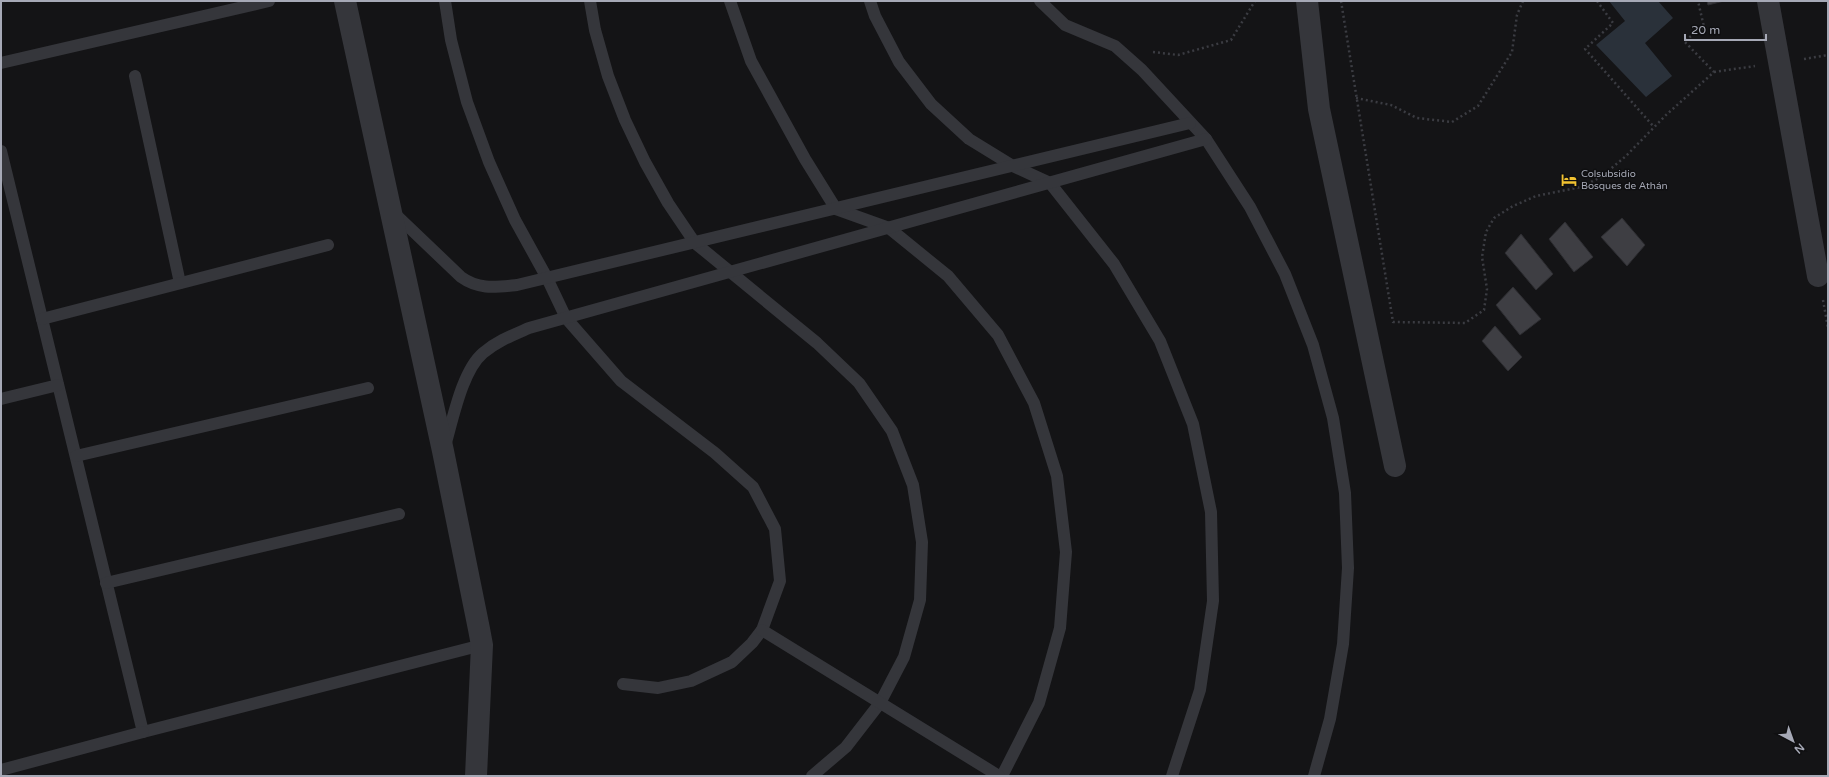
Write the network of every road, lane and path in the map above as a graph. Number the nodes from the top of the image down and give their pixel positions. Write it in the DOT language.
graph roads {
  1 [pos="269,1"];
  2 [pos="345,1"];
  3 [pos="445,1"];
  4 [pos="590,1"];
  5 [pos="730,1"];
  6 [pos="870,1"];
  7 [pos="1040,1"];
  8 [pos="1255,1"];
  9 [pos="1307,1"];
  10 [pos="1341,1"];
  11 [pos="1523,1"];
  12 [pos="1597,1"];
  13 [pos="1698,1"];
  14 [pos="1768,1"];
  15 [pos="1115,46"];
  16 [pos="1,61"];
  17 [pos="136,76"];
  18 [pos="1356,98"];
  19 [pos="1190,123"];
  20 [pos="1654,127"];
  21 [pos="1206,140"];
  22 [pos="1,151"];
  23 [pos="1013,166"];
  24 [pos="1050,183"];
  25 [pos="836,209"];
  26 [pos="391,210"];
  27 [pos="889,228"];
  28 [pos="695,243"];
  29 [pos="328,245"];
  30 [pos="731,272"];
  31 [pos="1818,276"];
  32 [pos="547,278"];
  33 [pos="180,283"];
  34 [pos="566,318"];
  35 [pos="42,319"];
  36 [pos="58,385"];
  37 [pos="368,388"];
  38 [pos="1,399"];
  39 [pos="443,451"];
  40 [pos="76,456"];
  41 [pos="1395,466"];
  42 [pos="399,514"];
  43 [pos="106,582"];
  44 [pos="762,630"];
  45 [pos="482,645"];
  46 [pos="623,684"];
  47 [pos="880,703"];
  48 [pos="143,732"];
  49 [pos="1,770"];
  50 [pos="476,776"];
  51 [pos="812,776"];
  52 [pos="998,776"];
  53 [pos="1002,776"];
  54 [pos="1172,776"];
  55 [pos="1314,776"];
  1 -- 16 [label="lane"];
  2 -- 26 [label="street"];
  3 -- 32 [label="lane"];
  4 -- 28 [label="lane"];
  5 -- 25 [label="lane"];
  6 -- 23 [label="lane"];
  7 -- 15 [label="lane"];
  8 -- 15 [label="path"];
  9 -- 41 [label="street"];
  10 -- 18 [label="path"];
  11 -- 18 [label="path"];
  12 -- 20 [label="path"];
  13 -- 20 [label="path"];
  14 -- 31 [label="street"];
  15 -- 19 [label="lane"];
  17 -- 33 [label="lane"];
  18 -- 20 [label="path"];
  19 -- 21 [label="lane"];
  19 -- 23 [label="lane"];
  21 -- 24 [label="lane"];
  21 -- 55 [label="lane"];
  22 -- 35 [label="lane"];
  23 -- 24 [label="lane"];
  23 -- 25 [label="lane"];
  24 -- 27 [label="lane"];
  24 -- 54 [label="lane"];
  25 -- 27 [label="lane"];
  25 -- 28 [label="lane"];
  26 -- 32 [label="lane"];
  26 -- 39 [label="street"];
  27 -- 30 [label="lane"];
  27 -- 53 [label="lane"];
  28 -- 30 [label="lane"];
  28 -- 32 [label="lane"];
  29 -- 33 [label="lane"];
  30 -- 34 [label="lane"];
  30 -- 47 [label="lane"];
  32 -- 34 [label="lane"];
  33 -- 35 [label="lane"];
  34 -- 39 [label="lane"];
  34 -- 44 [label="lane"];
  35 -- 36 [label="lane"];
  36 -- 38 [label="lane"];
  36 -- 40 [label="lane"];
  37 -- 40 [label="lane"];
  39 -- 45 [label="street"];
  40 -- 43 [label="lane"];
  42 -- 43 [label="lane"];
  43 -- 48 [label="lane"];
  44 -- 46 [label="lane"];
  44 -- 47 [label="lane"];
  45 -- 48 [label="lane"];
  45 -- 50 [label="street"];
  47 -- 51 [label="lane"];
  47 -- 52 [label="lane"];
  48 -- 49 [label="lane"];
}
